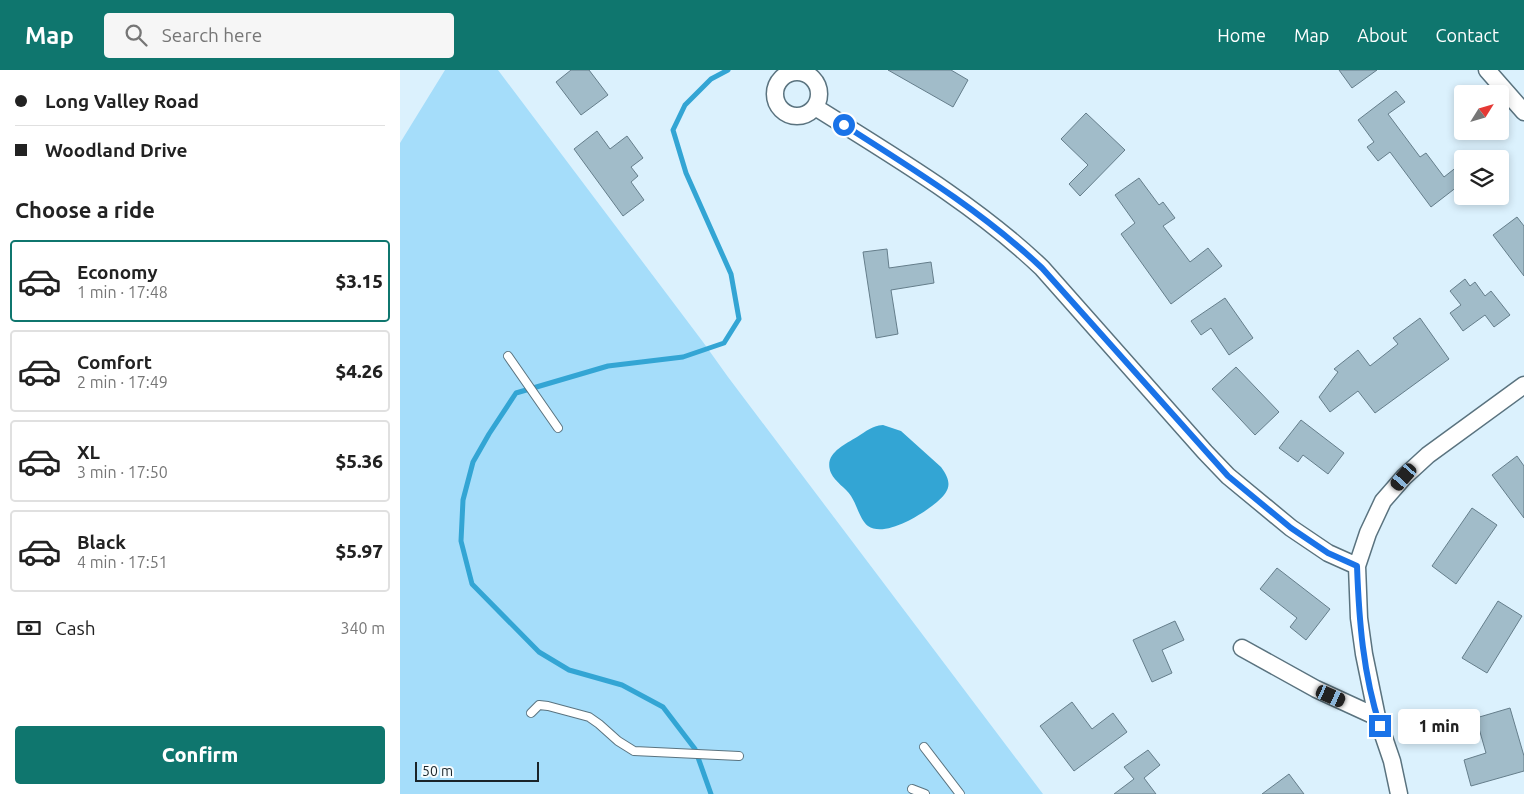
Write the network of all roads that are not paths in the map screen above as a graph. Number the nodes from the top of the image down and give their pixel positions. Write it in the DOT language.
graph roads {
  1 [pos="1487,70"];
  2 [pos="784,72"];
  3 [pos="816,107"];
  4 [pos="1524,112"];
  5 [pos="508,356"];
  6 [pos="1524,385"];
  7 [pos="558,428"];
  8 [pos="1357,566"];
  9 [pos="1242,648"];
  10 [pos="531,713"];
  11 [pos="1377,717"];
  12 [pos="924,747"];
  13 [pos="739,756"];
  14 [pos="912,790"];
  15 [pos="925,794"];
  16 [pos="960,794"];
  17 [pos="1399,794"];
  1 -- 4 [label="street"];
  2 -- 3 [label="street"];
  2 -- 3 [label="street"];
  3 -- 8 [label="street"];
  5 -- 7 [label="lane"];
  6 -- 8 [label="street"];
  8 -- 11 [label="street"];
  9 -- 11 [label="street"];
  10 -- 13 [label="lane"];
  11 -- 17 [label="street"];
  12 -- 16 [label="lane"];
  14 -- 15 [label="lane"];
}
